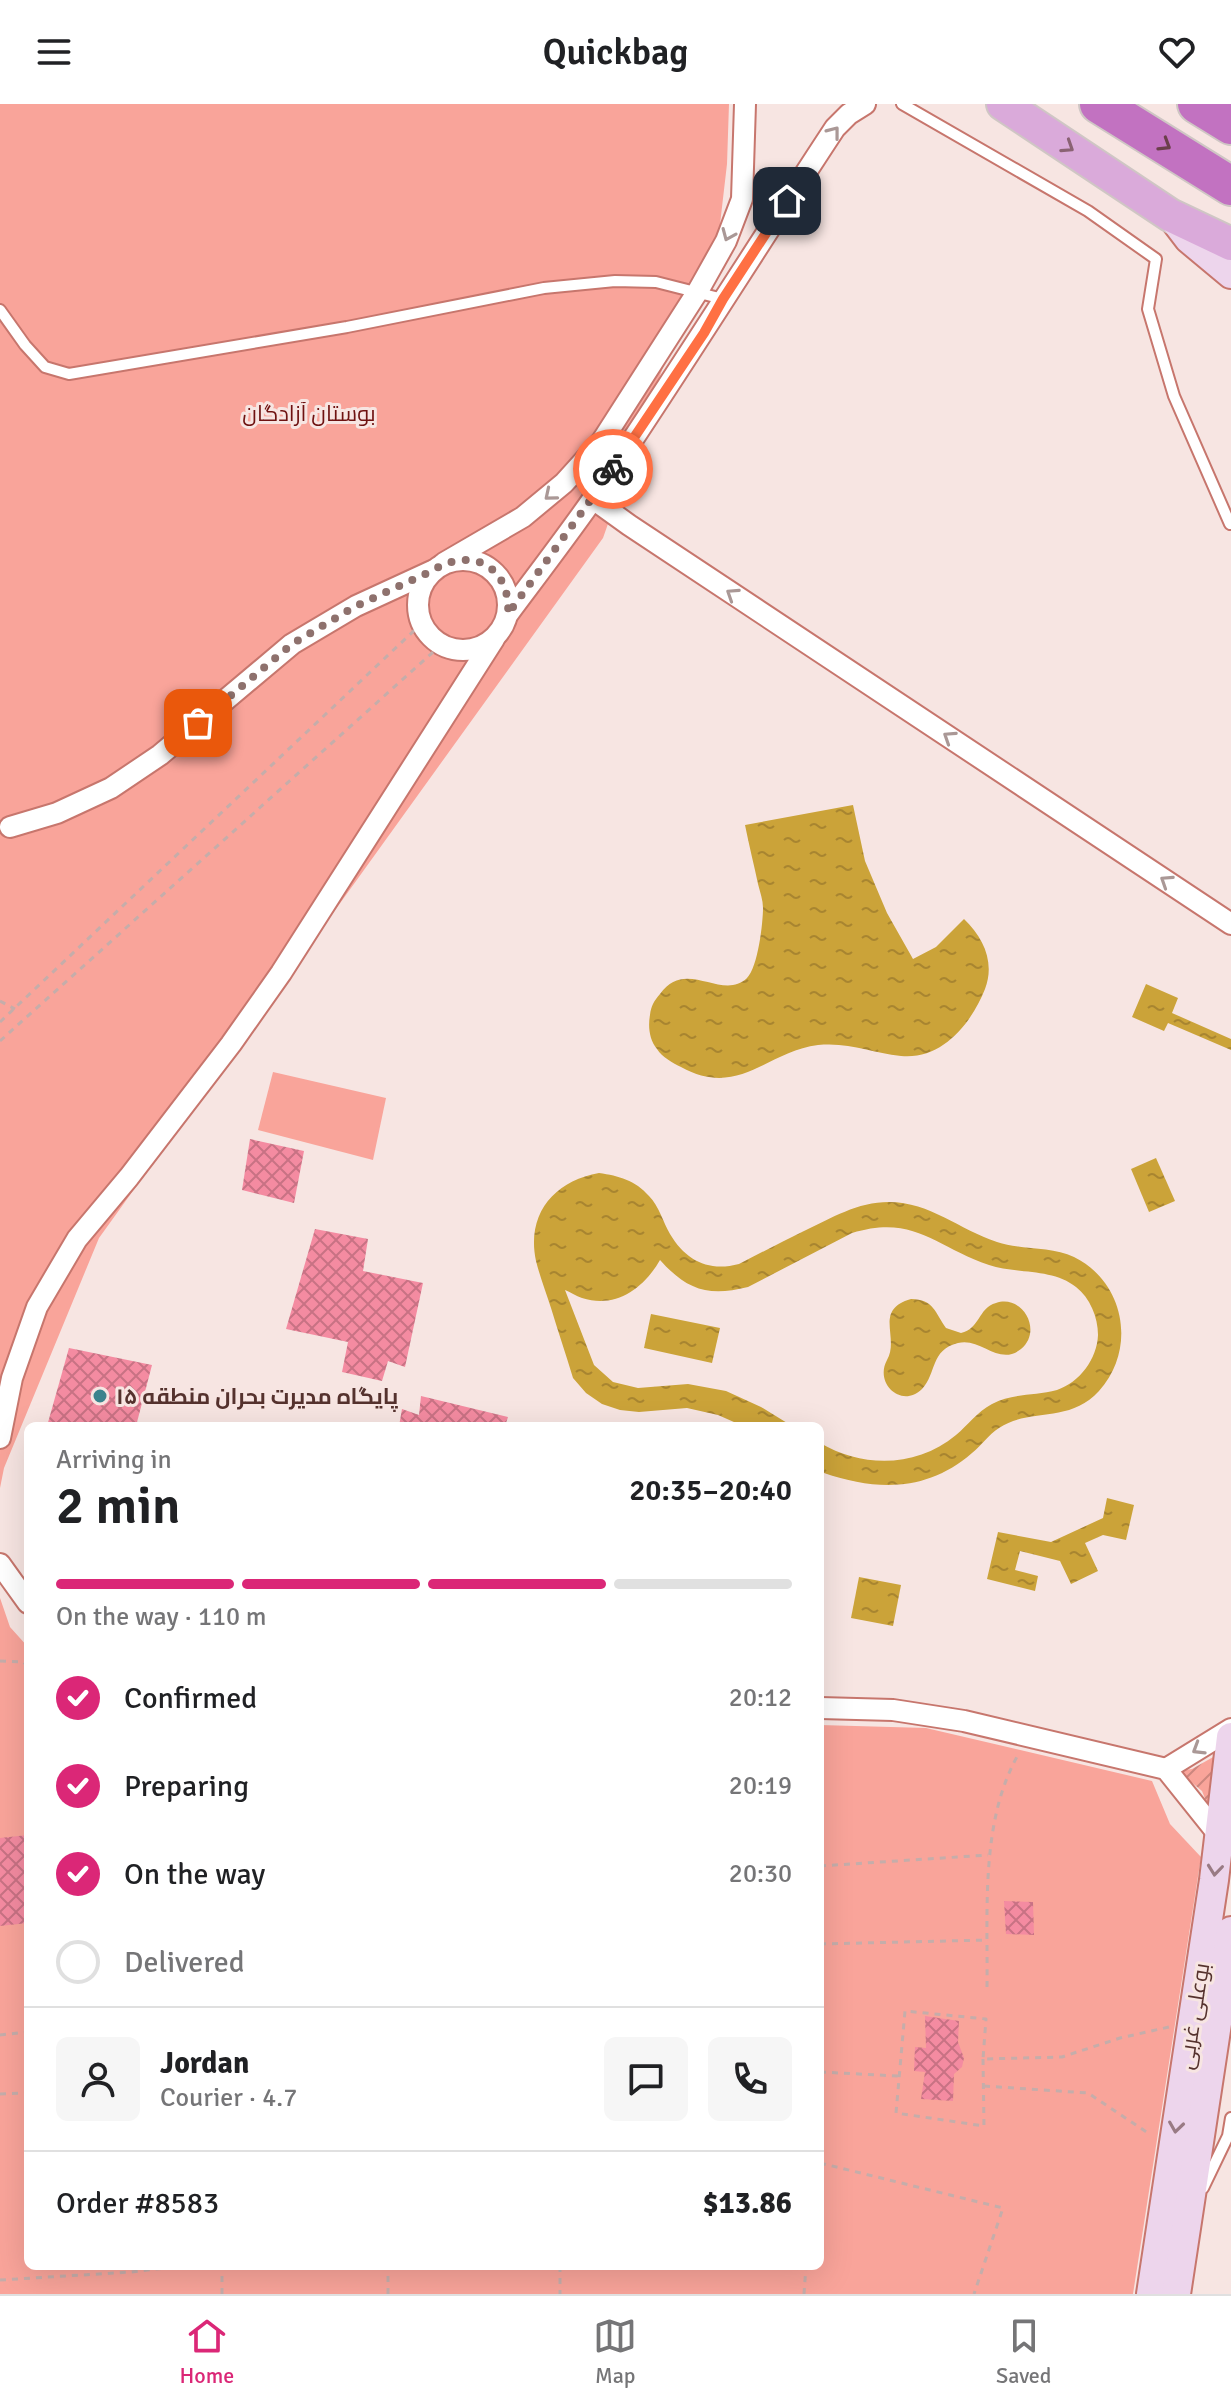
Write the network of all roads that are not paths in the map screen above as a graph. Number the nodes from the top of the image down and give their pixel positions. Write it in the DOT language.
graph roads {
  1 [pos="745,104"];
  2 [pos="865,104"];
  3 [pos="902,104"];
  4 [pos="1099,104"];
  5 [pos="1197,104"];
  6 [pos="1001,106"];
  7 [pos="1231,125"];
  8 [pos="1231,186"];
  9 [pos="1170,215"];
  10 [pos="1231,244"];
  11 [pos="1231,274"];
  12 [pos="698,291"];
  13 [pos="723,299"];
  14 [pos="0,310"];
  15 [pos="593,499"];
  16 [pos="1230,524"];
  17 [pos="438,567"];
  18 [pos="508,614"];
  19 [pos="494,639"];
  20 [pos="10,827"];
  21 [pos="1231,924"];
  22 [pos="0,1438"];
  23 [pos="0,1564"];
  24 [pos="24,1597"];
  25 [pos="824,1708"];
  26 [pos="1231,1729"];
  27 [pos="1231,1737"];
  28 [pos="1166,1769"];
  29 [pos="1218,1834"];
  30 [pos="1231,1931"];
  31 [pos="1231,2118"];
  32 [pos="1186,2222"];
  33 [pos="1151,2294"];
  34 [pos="1176,2294"];
  1 -- 12 [label="street, one-way"];
  13 -- 2 [label="street, one-way"];
  3 -- 16 [label="lane"];
  4 -- 8 [label="highway, one-way"];
  5 -- 7 [label="highway"];
  6 -- 9 [label="main road, one-way"];
  9 -- 10 [label="main road"];
  9 -- 11 [label="main road"];
  12 -- 13 [label="lane"];
  12 -- 14 [label="lane"];
  12 -- 17 [label="street, one-way"];
  13 -- 15 [label="street"];
  15 -- 18 [label="street"];
  21 -- 15 [label="street, one-way"];
  17 -- 18 [label="street"];
  17 -- 19 [label="street"];
  17 -- 20 [label="street"];
  18 -- 19 [label="street"];
  19 -- 22 [label="street"];
  23 -- 24 [label="street"];
  25 -- 28 [label="street"];
  26 -- 28 [label="street, one-way"];
  27 -- 29 [label="main road, بوعلی غربی"];
  28 -- 29 [label="street"];
  29 -- 33 [label="main road, بوعلی غربی, one-way"];
  30 -- 32 [label="main road, بوعلی غربی"];
  31 -- 32 [label="lane"];
  32 -- 34 [label="main road, بوعلی غربی"];
}
